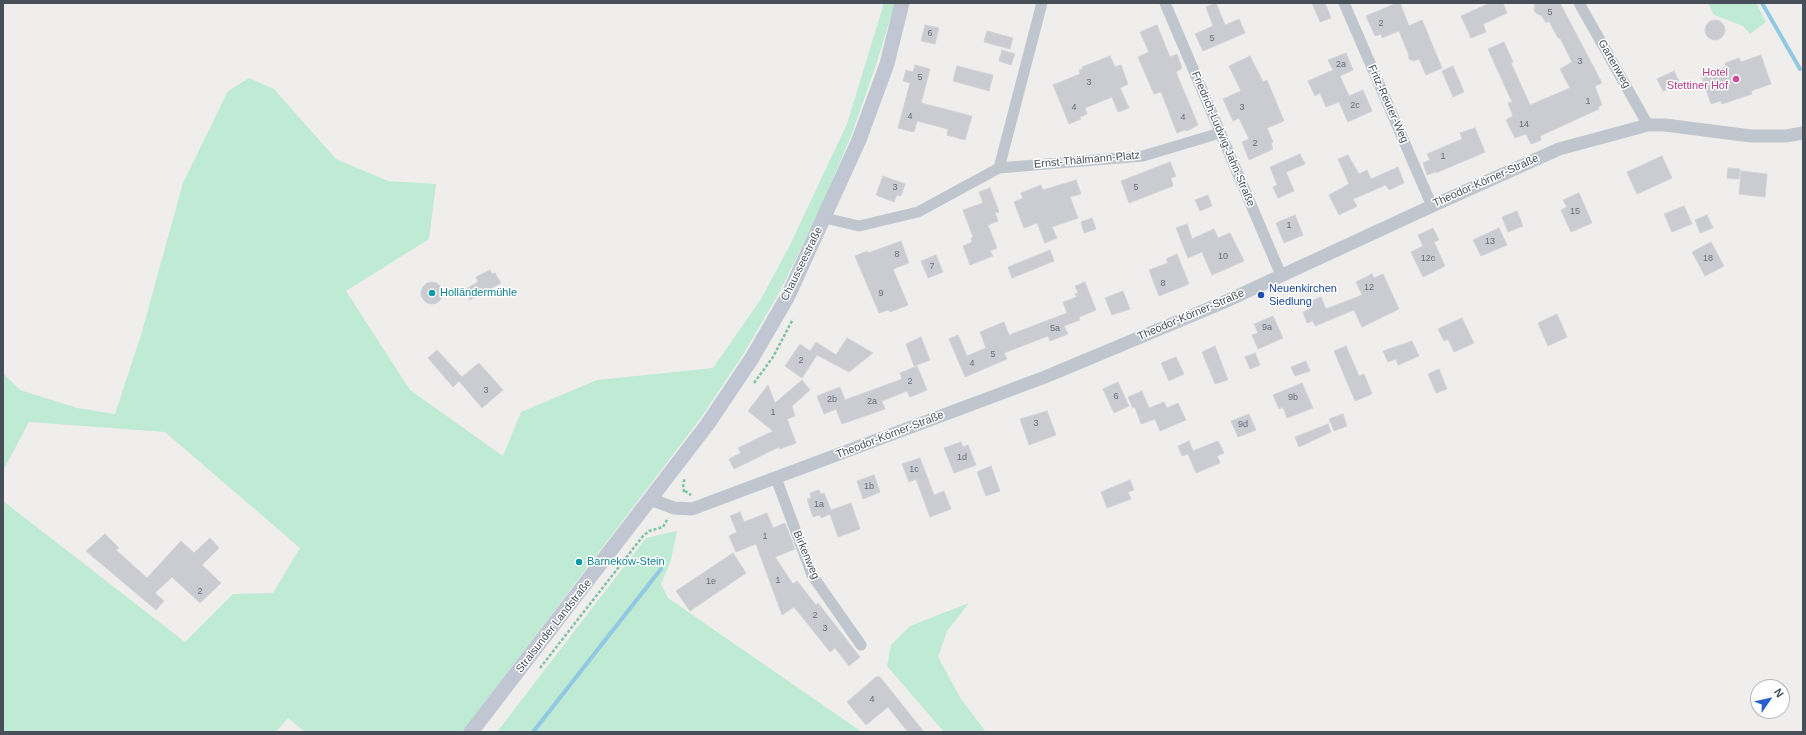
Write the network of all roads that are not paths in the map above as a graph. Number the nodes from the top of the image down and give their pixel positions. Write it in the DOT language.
graph roads {
  1 [pos="902,3"];
  2 [pos="1042,3"];
  3 [pos="1164,3"];
  4 [pos="1344,3"];
  5 [pos="1579,3"];
  6 [pos="1648,125"];
  7 [pos="1803,132"];
  8 [pos="1220,133"];
  9 [pos="998,168"];
  10 [pos="1432,206"];
  11 [pos="824,218"];
  12 [pos="1281,275"];
  13 [pos="776,478"];
  14 [pos="650,499"];
  15 [pos="861,645"];
  16 [pos="471,732"];
  1 -- 11 [label="main road, Chausseestraße"];
  2 -- 9 [label="street"];
  3 -- 8 [label="street, Friedrich-Ludwig-Jahn-Straße"];
  4 -- 10 [label="street, Fritz-Reuter-Weg"];
  5 -- 6 [label="street, Gartenweg"];
  6 -- 7 [label="street, Theodor-Körner-Straße"];
  6 -- 10 [label="street, Theodor-Körner-Straße"];
  8 -- 9 [label="street, Ernst-Thälmann-Platz"];
  8 -- 12 [label="street, Friedrich-Ludwig-Jahn-Straße"];
  9 -- 11 [label="street, Ernst-Thälmann-Platz"];
  10 -- 12 [label="street, Theodor-Körner-Straße"];
  11 -- 14 [label="main road, Chausseestraße"];
  12 -- 13 [label="street, Theodor-Körner-Straße"];
  13 -- 14 [label="street, Theodor-Körner-Straße"];
  13 -- 15 [label="street, Birkenweg"];
  14 -- 16 [label="main road, Stralsunder Landstraße"];
}
